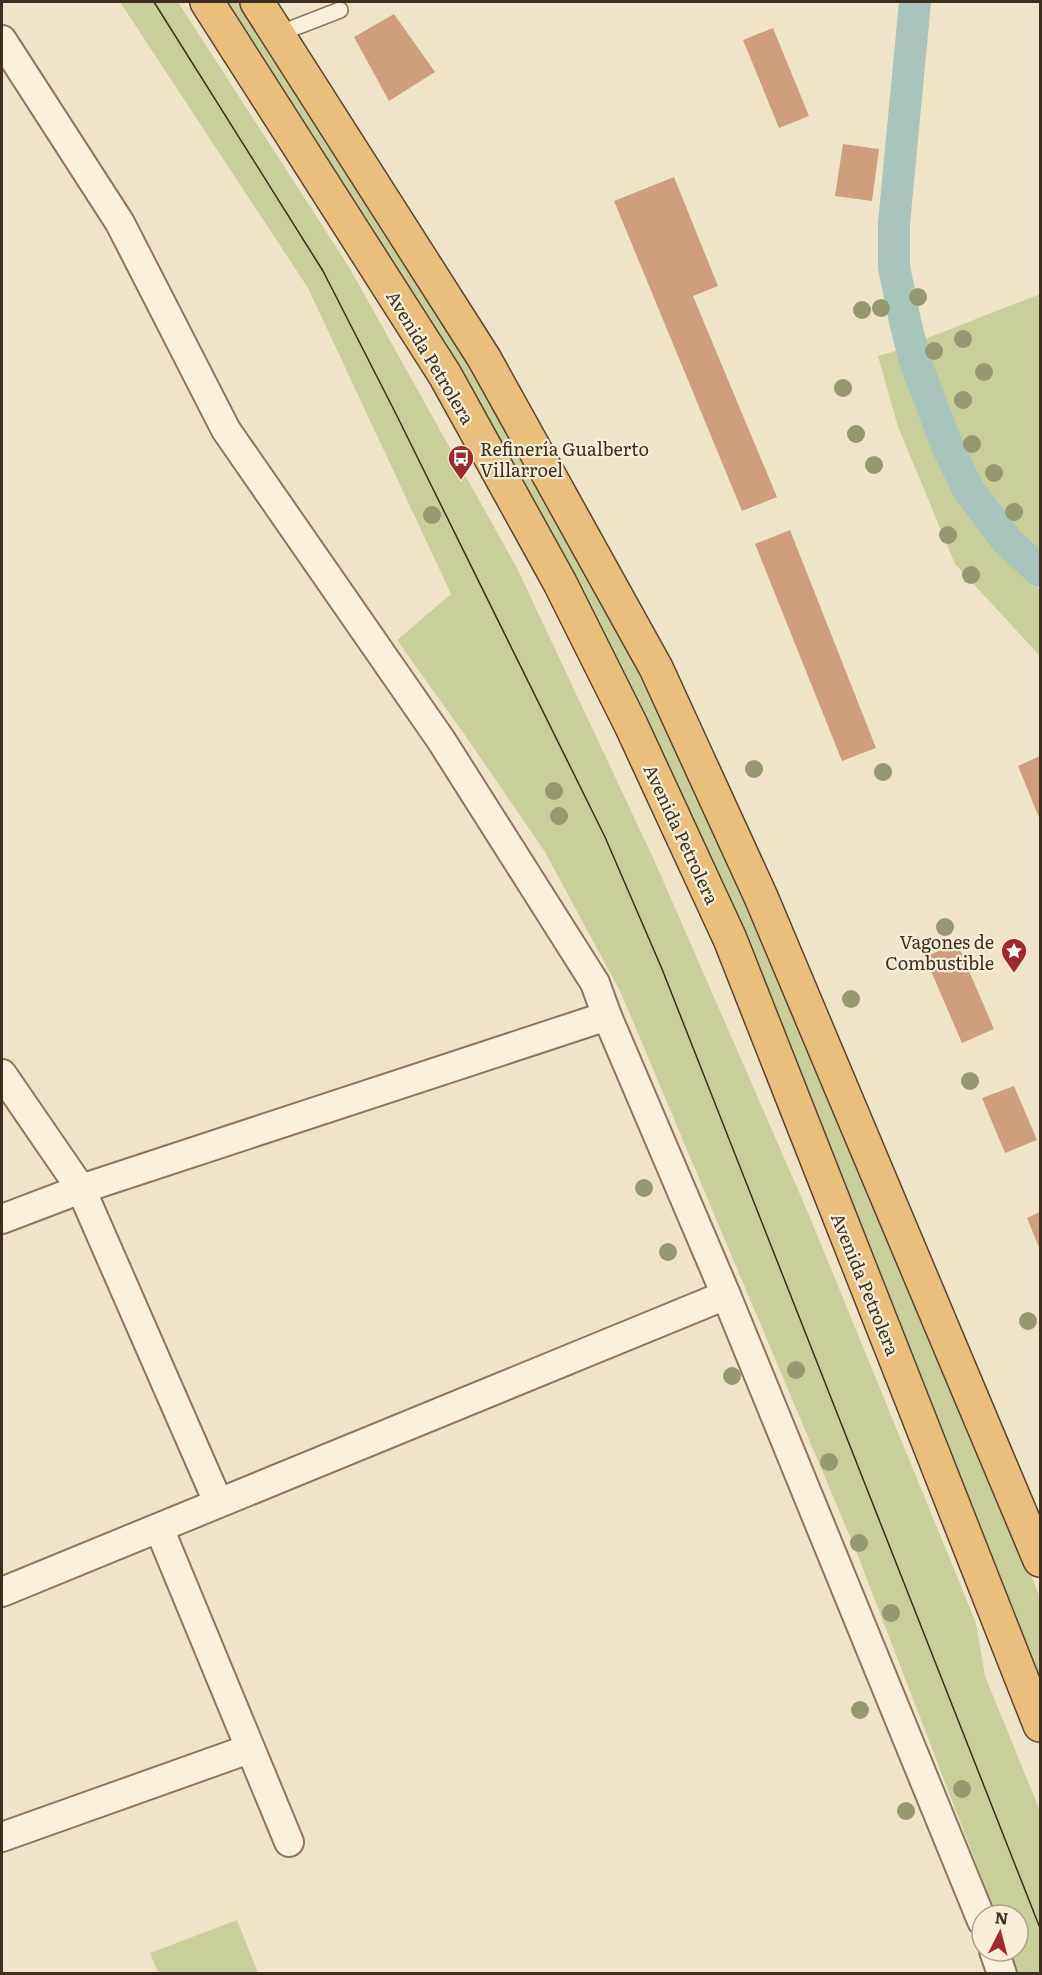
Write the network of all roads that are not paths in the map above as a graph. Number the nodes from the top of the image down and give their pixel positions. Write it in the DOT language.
graph roads {
  1 [pos="207,2"];
  2 [pos="257,2"];
  3 [pos="340,10"];
  4 [pos="278,34"];
  5 [pos="2,40"];
  6 [pos="607,1016"];
  7 [pos="2,1074"];
  8 [pos="81,1189"];
  9 [pos="2,1219"];
  10 [pos="726,1295"];
  11 [pos="218,1502"];
  12 [pos="159,1528"];
  13 [pos="1041,1560"];
  14 [pos="2,1592"];
  15 [pos="1041,1725"];
  16 [pos="249,1749"];
  17 [pos="2,1837"];
  18 [pos="289,1842"];
  19 [pos="975,1903"];
  1 -- 15 [label="highway, Avenida Petrolera"];
  2 -- 4 [label="highway"];
  3 -- 4 [label="lane"];
  4 -- 13 [label="highway"];
  5 -- 6 [label="street"];
  6 -- 8 [label="street"];
  6 -- 10 [label="street"];
  7 -- 8 [label="street"];
  8 -- 9 [label="street"];
  8 -- 11 [label="street"];
  10 -- 11 [label="street"];
  10 -- 19 [label="street"];
  11 -- 12 [label="street"];
  12 -- 14 [label="street"];
  12 -- 16 [label="street"];
  16 -- 17 [label="street"];
  16 -- 18 [label="street"];
}
